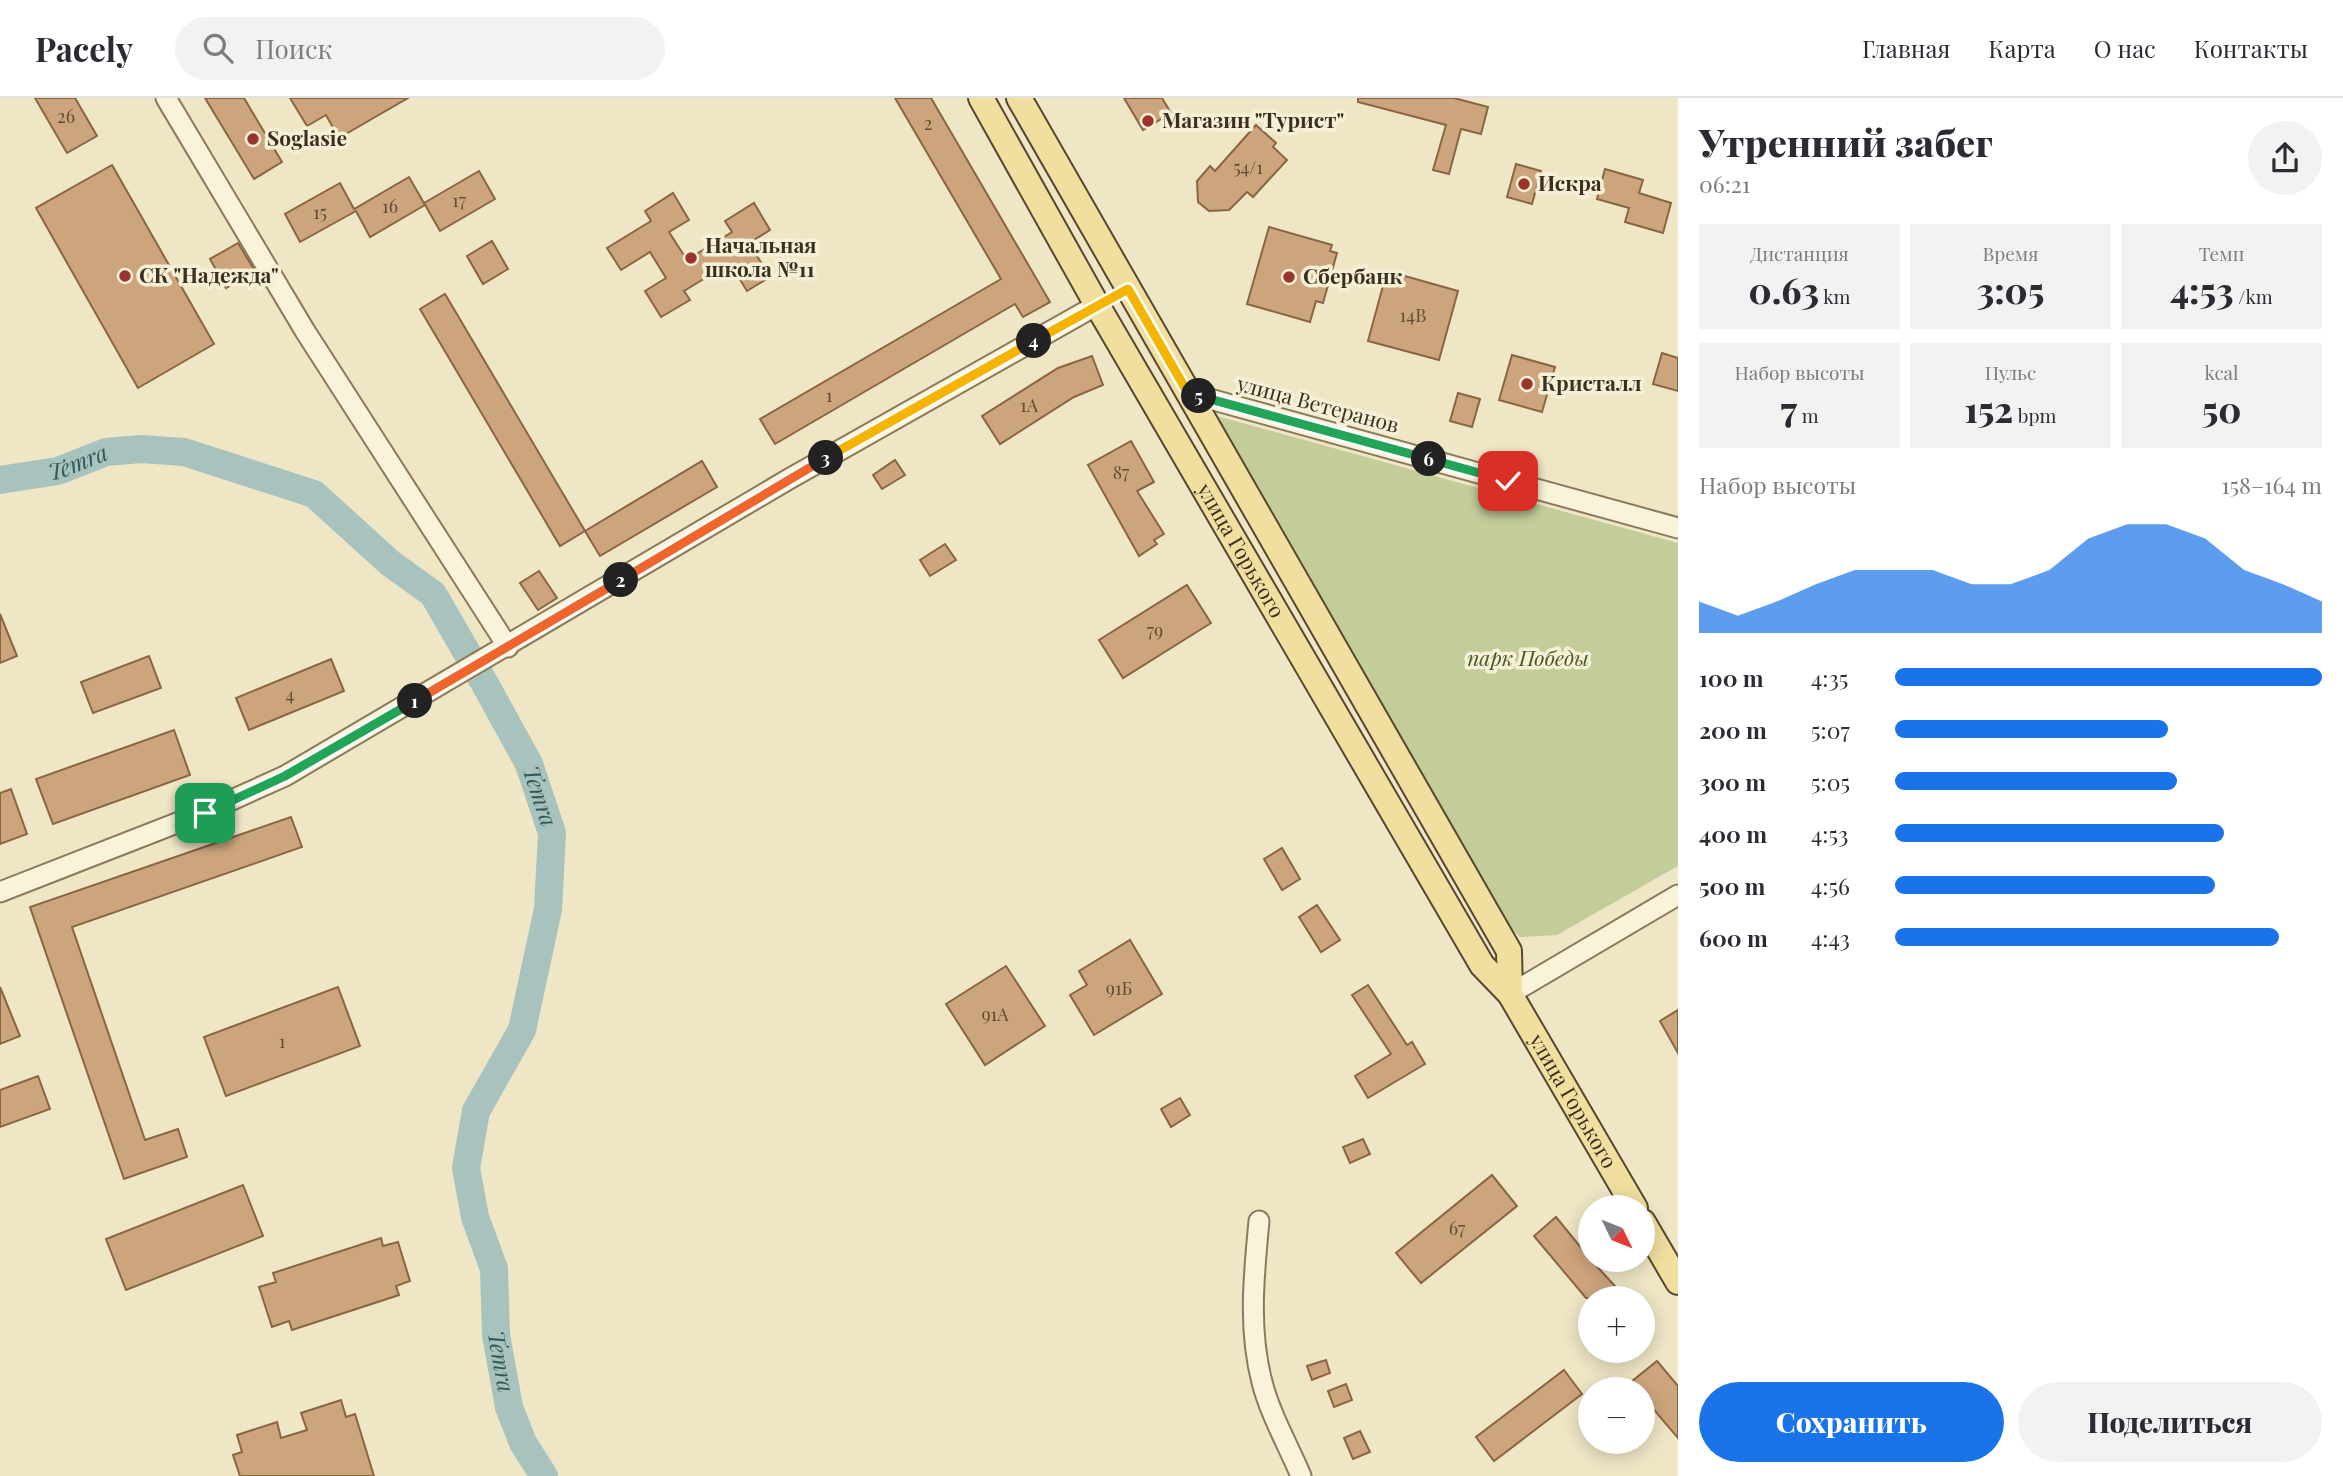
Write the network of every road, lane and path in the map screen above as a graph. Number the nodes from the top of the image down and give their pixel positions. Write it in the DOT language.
graph roads {
  1 [pos="166,98"];
  2 [pos="981,98"];
  3 [pos="1019,98"];
  4 [pos="1128,289"];
  5 [pos="1097,305"];
  6 [pos="1188,393"];
  7 [pos="1678,528"];
  8 [pos="508,647"];
  9 [pos="0,892"];
  10 [pos="1678,895"];
  11 [pos="1510,994"];
  12 [pos="1627,1195"];
  13 [pos="1259,1221"];
  14 [pos="1656,1244"];
  15 [pos="1678,1282"];
  16 [pos="1301,1476"];
  1 -- 8 [label="street"];
  2 -- 5 [label="main road, улица Горького"];
  3 -- 4 [label="main road, улица Горького"];
  4 -- 5 [label="main road"];
  4 -- 6 [label="main road, улица Горького"];
  5 -- 8 [label="street"];
  5 -- 11 [label="main road, улица Горького"];
  6 -- 7 [label="street, улица Ветеранов"];
  6 -- 11 [label="main road, улица Горького"];
  8 -- 9 [label="street"];
  10 -- 11 [label="street"];
  11 -- 12 [label="main road, улица Горького"];
  13 -- 16 [label="street"];
  14 -- 15 [label="main road"];
}
